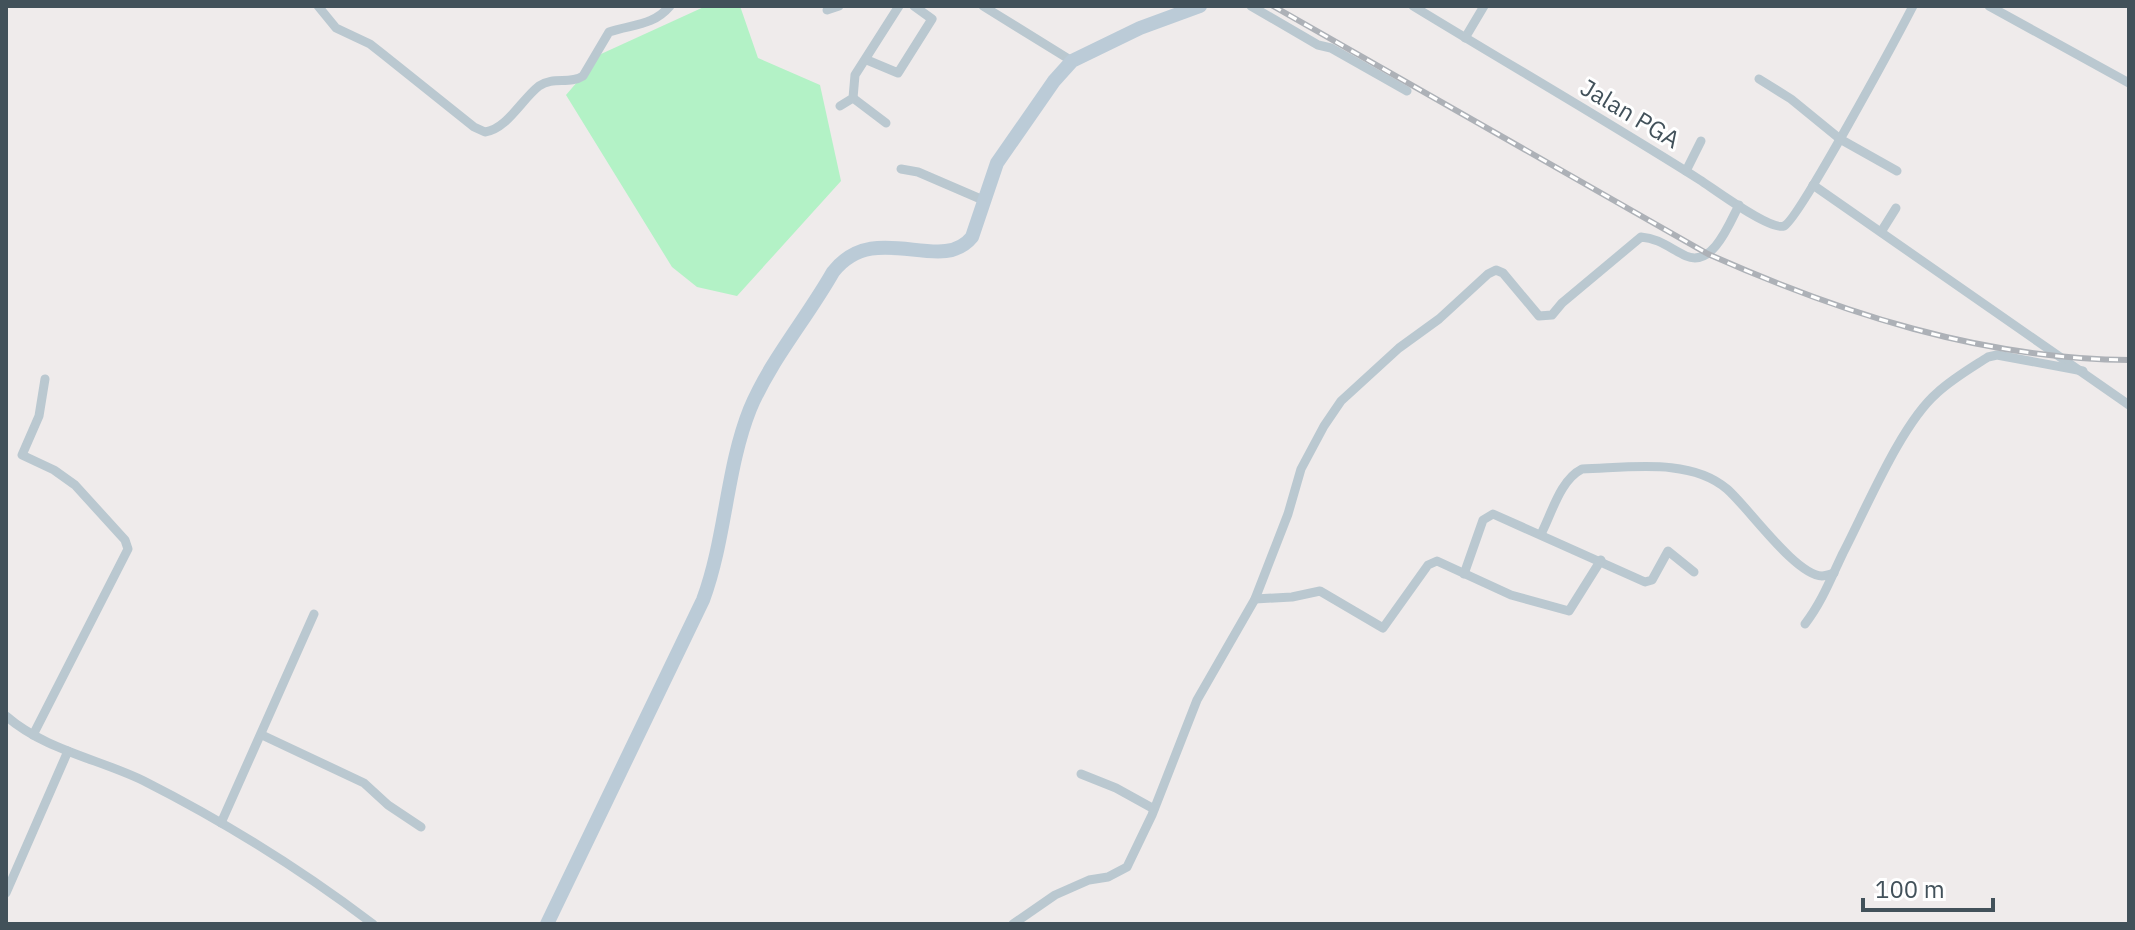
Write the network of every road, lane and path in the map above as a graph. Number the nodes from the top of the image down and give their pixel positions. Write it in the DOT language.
graph roads {
  1 [pos="318,6"];
  2 [pos="670,6"];
  3 [pos="899,6"];
  4 [pos="914,6"];
  5 [pos="983,6"];
  6 [pos="1200,6"];
  7 [pos="1251,6"];
  8 [pos="1413,6"];
  9 [pos="1484,6"];
  10 [pos="1913,6"];
  11 [pos="1989,6"];
  12 [pos="1465,38"];
  13 [pos="867,60"];
  14 [pos="1072,61"];
  15 [pos="1759,79"];
  16 [pos="2129,83"];
  17 [pos="1407,91"];
  18 [pos="853,98"];
  19 [pos="840,106"];
  20 [pos="886,123"];
  21 [pos="1840,139"];
  22 [pos="1701,141"];
  23 [pos="901,169"];
  24 [pos="1686,171"];
  25 [pos="1897,171"];
  26 [pos="1813,185"];
  27 [pos="983,200"];
  28 [pos="1739,205"];
  29 [pos="1896,208"];
  30 [pos="1881,232"];
  31 [pos="2083,371"];
  32 [pos="45,379"];
  33 [pos="2129,405"];
  34 [pos="1541,534"];
  35 [pos="1601,560"];
  36 [pos="1694,572"];
  37 [pos="1834,573"];
  38 [pos="1464,574"];
  39 [pos="1255,599"];
  40 [pos="314,614"];
  41 [pos="1805,624"];
  42 [pos="6,716"];
  43 [pos="33,735"];
  44 [pos="262,735"];
  45 [pos="68,751"];
  46 [pos="1081,774"];
  47 [pos="1154,809"];
  48 [pos="221,823"];
  49 [pos="421,827"];
  50 [pos="6,893"];
  51 [pos="373,924"];
  52 [pos="547,924"];
  53 [pos="1013,924"];
  1 -- 2 [label="street"];
  3 -- 13 [label="street"];
  4 -- 13 [label="street"];
  5 -- 14 [label="street"];
  6 -- 14 [label="main road"];
  7 -- 17 [label="street"];
  8 -- 12 [label="street, Jalan PGA"];
  9 -- 12 [label="street"];
  10 -- 21 [label="street"];
  11 -- 16 [label="street"];
  12 -- 24 [label="street, Jalan PGA"];
  13 -- 18 [label="street"];
  14 -- 27 [label="main road"];
  15 -- 21 [label="street"];
  18 -- 19 [label="street"];
  18 -- 20 [label="street"];
  21 -- 25 [label="street"];
  21 -- 26 [label="street"];
  22 -- 24 [label="street"];
  23 -- 27 [label="street"];
  24 -- 28 [label="street, Jalan PGA"];
  26 -- 28 [label="street, Jalan PGA"];
  26 -- 30 [label="street"];
  27 -- 52 [label="main road"];
  28 -- 39 [label="street"];
  29 -- 30 [label="street"];
  30 -- 31 [label="street"];
  31 -- 33 [label="street"];
  31 -- 37 [label="street"];
  32 -- 43 [label="street"];
  34 -- 35 [label="street"];
  34 -- 37 [label="street"];
  34 -- 38 [label="street"];
  35 -- 36 [label="street"];
  35 -- 38 [label="street"];
  37 -- 41 [label="street"];
  38 -- 39 [label="street"];
  39 -- 47 [label="street"];
  40 -- 44 [label="street"];
  42 -- 43 [label="street"];
  43 -- 45 [label="street"];
  44 -- 48 [label="street"];
  44 -- 49 [label="street"];
  45 -- 48 [label="street"];
  45 -- 50 [label="street"];
  46 -- 47 [label="street"];
  47 -- 53 [label="street"];
  48 -- 51 [label="street"];
}
